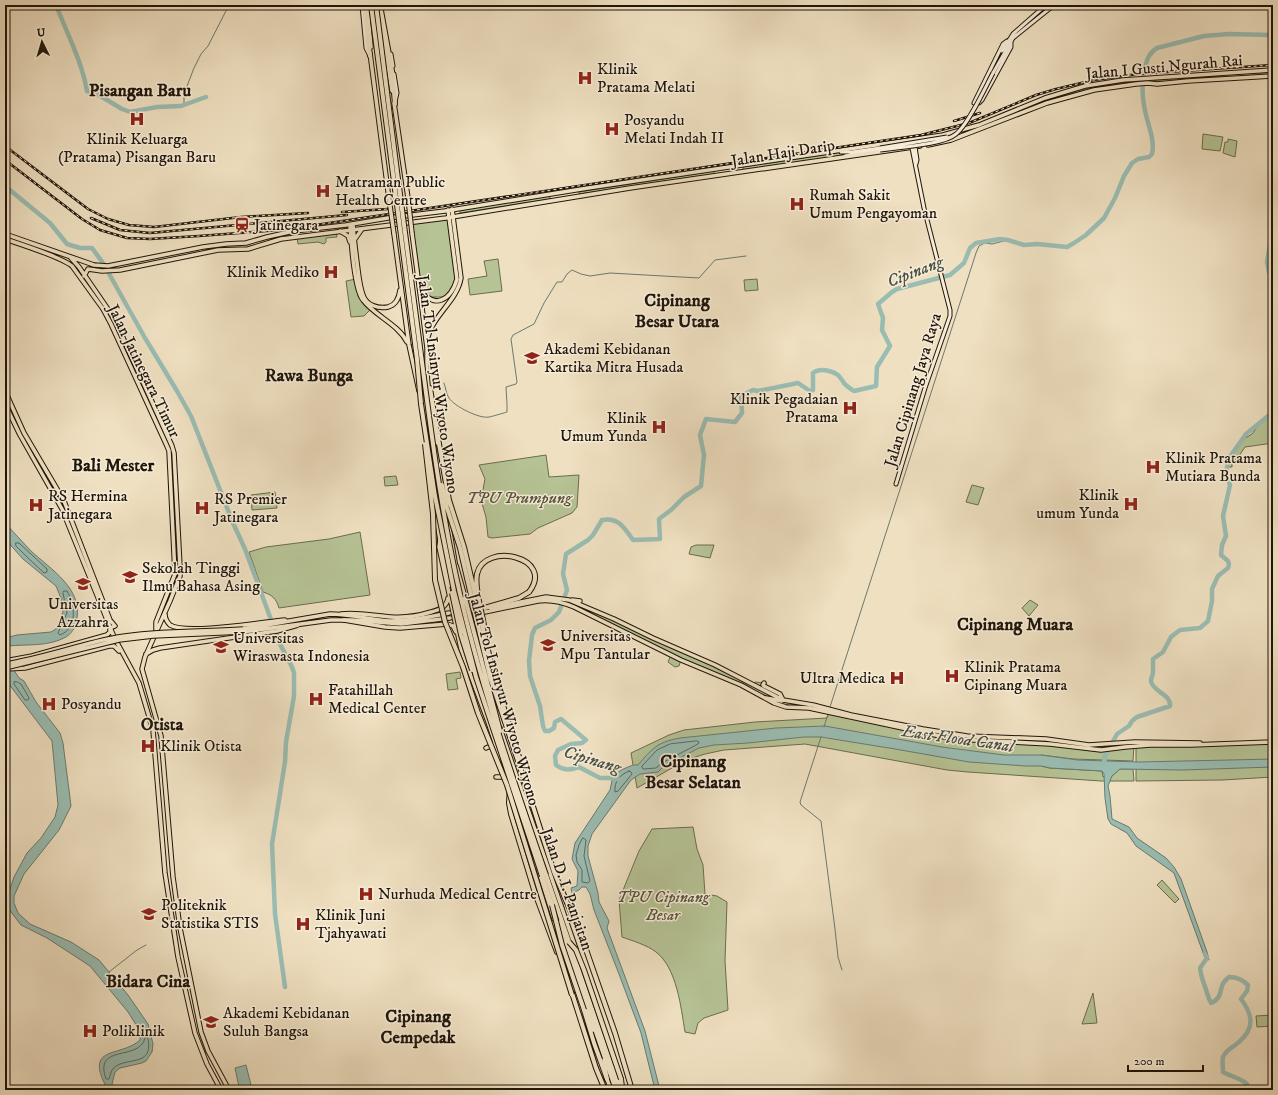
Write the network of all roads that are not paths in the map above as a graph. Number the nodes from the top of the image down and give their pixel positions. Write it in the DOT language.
graph roads {
  1 [pos="364,5"];
  2 [pos="371,5"];
  3 [pos="379,5"];
  4 [pos="1046,5"];
  5 [pos="1054,5"];
  6 [pos="1009,41"];
  7 [pos="370,56"];
  8 [pos="1273,70"];
  9 [pos="1207,74"];
  10 [pos="1216,74"];
  11 [pos="1273,76"];
  12 [pos="1207,80"];
  13 [pos="1214,80"];
  14 [pos="1145,81"];
  15 [pos="394,104"];
  16 [pos="997,120"];
  17 [pos="913,148"];
  18 [pos="880,149"];
  19 [pos="827,152"];
  20 [pos="837,158"];
  21 [pos="767,161"];
  22 [pos="752,164"];
  23 [pos="768,169"];
  24 [pos="754,171"];
  25 [pos="450,210"];
  26 [pos="451,217"];
  27 [pos="352,224"];
  28 [pos="362,229"];
  29 [pos="352,230"];
  30 [pos="340,231"];
  31 [pos="5,234"];
  32 [pos="5,239"];
  33 [pos="354,240"];
  34 [pos="353,250"];
  35 [pos="70,257"];
  36 [pos="84,276"];
  37 [pos="400,279"];
  38 [pos="419,285"];
  39 [pos="409,345"];
  40 [pos="427,348"];
  41 [pos="430,388"];
  42 [pos="5,391"];
  43 [pos="5,404"];
  44 [pos="421,404"];
  45 [pos="428,411"];
  46 [pos="896,484"];
  47 [pos="457,517"];
  48 [pos="440,540"];
  49 [pos="453,549"];
  50 [pos="175,555"];
  51 [pos="180,555"];
  52 [pos="456,566"];
  53 [pos="448,594"];
  54 [pos="558,600"];
  55 [pos="580,600"];
  56 [pos="568,601"];
  57 [pos="481,609"];
  58 [pos="449,613"];
  59 [pos="165,614"];
  60 [pos="341,614"];
  61 [pos="450,618"];
  62 [pos="300,619"];
  63 [pos="344,620"];
  64 [pos="112,627"];
  65 [pos="278,627"];
  66 [pos="208,628"];
  67 [pos="243,630"];
  68 [pos="269,630"];
  69 [pos="156,632"];
  70 [pos="653,638"];
  71 [pos="87,641"];
  72 [pos="208,641"];
  73 [pos="663,642"];
  74 [pos="459,643"];
  75 [pos="651,645"];
  76 [pos="487,648"];
  77 [pos="88,651"];
  78 [pos="120,651"];
  79 [pos="663,651"];
  80 [pos="145,657"];
  81 [pos="5,663"];
  82 [pos="5,669"];
  83 [pos="476,677"];
  84 [pos="764,683"];
  85 [pos="762,696"];
  86 [pos="490,697"];
  87 [pos="482,699"];
  88 [pos="783,700"];
  89 [pos="828,710"];
  90 [pos="488,722"];
  91 [pos="502,741"];
  92 [pos="1273,741"];
  93 [pos="495,743"];
  94 [pos="486,748"];
  95 [pos="510,756"];
  96 [pos="501,759"];
  97 [pos="496,777"];
  98 [pos="507,777"];
  99 [pos="510,786"];
  100 [pos="529,794"];
  101 [pos="552,905"];
  102 [pos="555,933"];
  103 [pos="560,934"];
  104 [pos="569,942"];
  105 [pos="570,962"];
  106 [pos="566,966"];
  107 [pos="591,994"];
  108 [pos="572,995"];
  109 [pos="597,997"];
  110 [pos="607,1079"];
  111 [pos="622,1089"];
  112 [pos="221,1090"];
  113 [pos="229,1090"];
  114 [pos="605,1090"];
  115 [pos="611,1090"];
  116 [pos="616,1090"];
  117 [pos="632,1090"];
  1 -- 7 [label="highway"];
  2 -- 44 [label="highway, Jalan Tol Insinyur Wiyoto Wiyono, bridge"];
  3 -- 15 [label="main road, Jalan D. I. Panjaitan"];
  3 -- 15 [label="highway"];
  3 -- 45 [label="highway, Jalan Tol Insinyur Wiyoto Wiyono, bridge"];
  4 -- 6 [label="main road, Jalan Haji Darip"];
  5 -- 6 [label="main road, Jalan Haji Darip"];
  6 -- 6 [label="main road"];
  6 -- 18 [label="main road, Jalan Haji Darip, bridge"];
  7 -- 37 [label="main road, Jalan D. I. Panjaitan, bridge"];
  8 -- 10 [label="main road, Jalan I Gusti Ngurah Rai"];
  9 -- 10 [label="main road, Jalan I Gusti Ngurah Rai"];
  9 -- 12 [label="main road"];
  9 -- 14 [label="main road, Jalan I Gusti Ngurah Rai"];
  10 -- 13 [label="main road"];
  11 -- 13 [label="main road, Jalan I Gusti Ngurah Rai"];
  12 -- 13 [label="main road, Jalan I Gusti Ngurah Rai"];
  12 -- 14 [label="main road, Jalan I Gusti Ngurah Rai"];
  14 -- 16 [label="main road, Jalan I Gusti Ngurah Rai"];
  14 -- 16 [label="main road, Jalan I Gusti Ngurah Rai"];
  15 -- 38 [label="main road, Jalan D. I. Panjaitan, bridge"];
  16 -- 17 [label="main road, Jalan I Gusti Ngurah Rai"];
  16 -- 19 [label="main road, Jalan I Gusti Ngurah Rai"];
  17 -- 20 [label="main road, Jalan I Gusti Ngurah Rai"];
  17 -- 46 [label="main road, Jalan Cipinang Jaya Raya"];
  18 -- 19 [label="main road, Jalan Haji Darip"];
  18 -- 20 [label="main road, Jalan Haji Darip"];
  19 -- 21 [label="main road, Jalan Haji Darip"];
  20 -- 23 [label="main road, Jalan Haji Darip"];
  21 -- 22 [label="main road, Jalan Haji Darip"];
  21 -- 23 [label="main road"];
  22 -- 24 [label="main road"];
  22 -- 25 [label="main road, Jalan Haji Darip"];
  23 -- 24 [label="main road, Jalan Haji Darip"];
  24 -- 26 [label="main road, Jalan Haji Darip"];
  25 -- 26 [label="main road"];
  25 -- 27 [label="main road, Jalan Haji Darip"];
  26 -- 28 [label="main road, Jalan Haji Darip"];
  26 -- 38 [label="main road"];
  26 -- 40 [label="main road"];
  27 -- 29 [label="main road"];
  27 -- 35 [label="main road, Jalan Haji Darip"];
  28 -- 29 [label="main road, Jalan Haji Darip"];
  28 -- 33 [label="main road"];
  29 -- 30 [label="main road, Jalan Haji Darip"];
  29 -- 33 [label="main road"];
  29 -- 34 [label="main road"];
  30 -- 34 [label="main road"];
  30 -- 36 [label="main road, Jalan Haji Darip"];
  31 -- 35 [label="main road, Jalan Haji Darip"];
  32 -- 50 [label="main road, Jalan Jatinegara Timur"];
  33 -- 37 [label="main road"];
  34 -- 39 [label="main road"];
  35 -- 36 [label="main road, Jalan Jatinegara Timur"];
  36 -- 51 [label="main road, Jalan Jatinegara Timur"];
  37 -- 39 [label="main road, Jalan D. I. Panjaitan"];
  38 -- 40 [label="main road, Jalan D. I. Panjaitan"];
  39 -- 48 [label="main road, Jalan D. I. Panjaitan"];
  40 -- 49 [label="main road, Jalan D. I. Panjaitan"];
  41 -- 76 [label="highway, bridge"];
  42 -- 64 [label="main road"];
  43 -- 64 [label="main road"];
  44 -- 83 [label="highway, Jalan Tol Insinyur Wiyoto Wiyono, bridge"];
  44 -- 108 [label="highway, bridge"];
  45 -- 91 [label="highway, Jalan Tol Insinyur Wiyoto Wiyono, bridge"];
  45 -- 100 [label="highway, bridge"];
  47 -- 49 [label="main road"];
  48 -- 53 [label="main road, Jalan D. I. Panjaitan"];
  48 -- 83 [label="highway, bridge"];
  48 -- 87 [label="main road, Jalan D. I. Panjaitan"];
  49 -- 52 [label="main road, Jalan D. I. Panjaitan"];
  50 -- 51 [label="main road"];
  50 -- 69 [label="main road, Jalan Jatinegara Timur"];
  51 -- 59 [label="main road, Jalan Jatinegara Timur"];
  52 -- 86 [label="main road, Jalan D. I. Panjaitan"];
  52 -- 91 [label="highway, bridge"];
  53 -- 60 [label="main road"];
  53 -- 74 [label="main road, Jalan D. I. Panjaitan"];
  54 -- 56 [label="main road"];
  54 -- 57 [label="main road"];
  54 -- 57 [label="main road"];
  55 -- 56 [label="main road"];
  56 -- 70 [label="main road"];
  56 -- 75 [label="main road"];
  57 -- 76 [label="highway, bridge"];
  58 -- 60 [label="main road"];
  59 -- 66 [label="main road"];
  59 -- 69 [label="main road, Jalan Jatinegara Timur"];
  60 -- 62 [label="main road"];
  61 -- 63 [label="main road"];
  62 -- 65 [label="main road"];
  62 -- 66 [label="main road"];
  63 -- 65 [label="main road"];
  63 -- 74 [label="main road"];
  64 -- 71 [label="main road"];
  64 -- 78 [label="main road"];
  65 -- 67 [label="main road"];
  65 -- 68 [label="main road"];
  66 -- 72 [label="main road"];
  67 -- 68 [label="main road"];
  67 -- 81 [label="main road, bridge"];
  67 -- 82 [label="main road, bridge"];
  68 -- 72 [label="main road"];
  69 -- 80 [label="main road, Jalan Jatinegara Timur"];
  70 -- 73 [label="main road"];
  70 -- 75 [label="main road"];
  71 -- 77 [label="main road"];
  71 -- 81 [label="main road, bridge"];
  72 -- 80 [label="main road"];
  73 -- 79 [label="main road"];
  73 -- 88 [label="main road"];
  74 -- 90 [label="main road, Jalan D. I. Panjaitan"];
  75 -- 79 [label="main road"];
  76 -- 100 [label="highway, bridge"];
  77 -- 78 [label="main road"];
  77 -- 82 [label="main road, bridge"];
  78 -- 112 [label="main road"];
  79 -- 85 [label="main road"];
  80 -- 113 [label="main road, Jalan Jatinegara Timur"];
  83 -- 101 [label="highway, Jalan Tol Insinyur Wiyoto Wiyono, bridge"];
  84 -- 88 [label="main road"];
  85 -- 88 [label="main road"];
  85 -- 89 [label="main road"];
  86 -- 87 [label="main road"];
  86 -- 95 [label="main road, Jalan D. I. Panjaitan"];
  87 -- 90 [label="main road, Jalan D. I. Panjaitan"];
  88 -- 89 [label="main road"];
  89 -- 92 [label="main road"];
  90 -- 93 [label="main road, Jalan D. I. Panjaitan"];
  91 -- 104 [label="highway, Jalan Tol Insinyur Wiyoto Wiyono, bridge"];
  93 -- 94 [label="main road"];
  93 -- 96 [label="main road, Jalan D. I. Panjaitan"];
  95 -- 96 [label="main road"];
  95 -- 107 [label="main road, Jalan D. I. Panjaitan"];
  96 -- 98 [label="main road, Jalan D. I. Panjaitan"];
  97 -- 98 [label="main road"];
  98 -- 99 [label="main road, Jalan D. I. Panjaitan"];
  99 -- 103 [label="main road, Jalan D. I. Panjaitan"];
  99 -- 108 [label="highway, bridge"];
  100 -- 117 [label="highway"];
  101 -- 110 [label="highway, bridge"];
  101 -- 116 [label="highway, bridge"];
  102 -- 103 [label="main road"];
  103 -- 105 [label="main road, Jalan D. I. Panjaitan"];
  104 -- 111 [label="highway"];
  104 -- 111 [label="highway, bridge"];
  105 -- 106 [label="main road"];
  105 -- 110 [label="main road, Jalan D. I. Panjaitan"];
  107 -- 109 [label="main road"];
  107 -- 111 [label="main road, Jalan D. I. Panjaitan"];
  108 -- 114 [label="highway"];
  110 -- 115 [label="main road, Jalan D. I. Panjaitan"];
}
